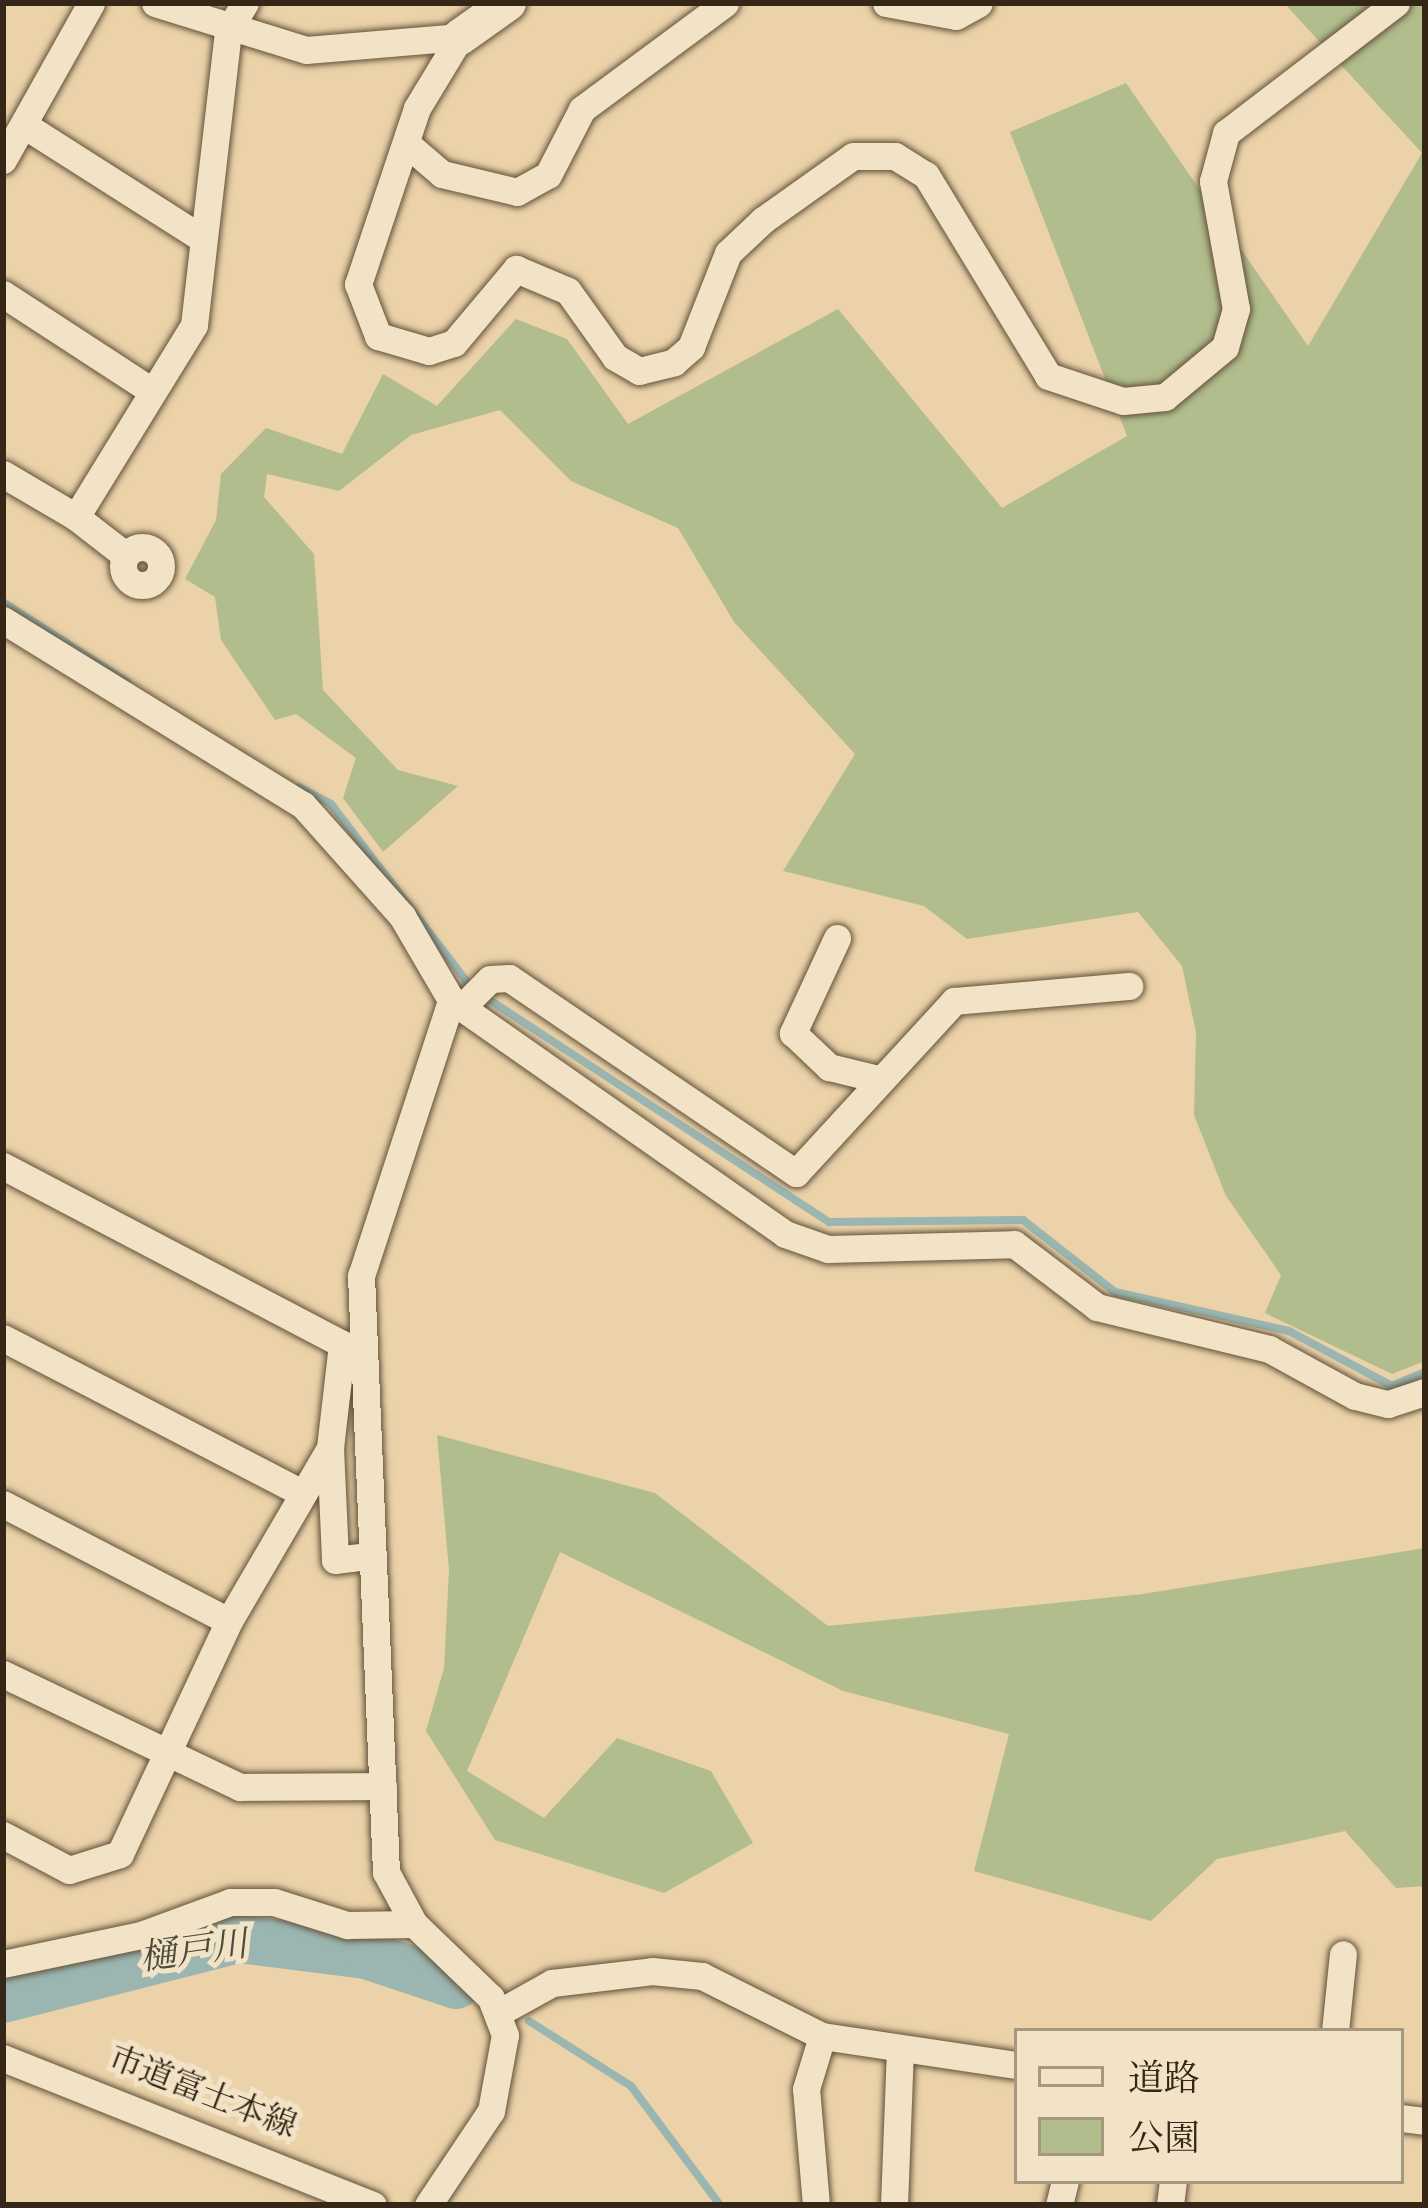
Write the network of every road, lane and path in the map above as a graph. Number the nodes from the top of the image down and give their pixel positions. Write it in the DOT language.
graph roads {
  1 [pos="92,3"];
  2 [pos="155,3"];
  3 [pos="245,3"];
  4 [pos="508,3"];
  5 [pos="725,3"];
  6 [pos="886,3"];
  7 [pos="979,3"];
  8 [pos="1396,3"];
  9 [pos="228,31"];
  10 [pos="460,37"];
  11 [pos="24,125"];
  12 [pos="407,144"];
  13 [pos="3,160"];
  14 [pos="203,239"];
  15 [pos="3,295"];
  16 [pos="148,388"];
  17 [pos="3,474"];
  18 [pos="76,518"];
  19 [pos="125,555"];
  20 [pos="3,620"];
  21 [pos="837,938"];
  22 [pos="1129,986"];
  23 [pos="457,1003"];
  24 [pos="878,1079"];
  25 [pos="3,1166"];
  26 [pos="3,1338"];
  27 [pos="1425,1392"];
  28 [pos="330,1448"];
  29 [pos="298,1491"];
  30 [pos="3,1504"];
  31 [pos="369,1556"];
  32 [pos="230,1622"];
  33 [pos="3,1674"];
  34 [pos="169,1760"];
  35 [pos="383,1786"];
  36 [pos="3,1835"];
  37 [pos="414,1924"];
  38 [pos="1343,1954"];
  39 [pos="3,1964"];
  40 [pos="498,2013"];
  41 [pos="1335,2028"];
  42 [pos="822,2036"];
  43 [pos="900,2051"];
  44 [pos="3,2058"];
  45 [pos="1014,2065"];
  46 [pos="373,2205"];
  47 [pos="428,2205"];
  48 [pos="816,2205"];
  49 [pos="894,2205"];
  1 -- 11 [label="street"];
  2 -- 9 [label="street"];
  3 -- 9 [label="street"];
  4 -- 10 [label="street"];
  5 -- 12 [label="street"];
  6 -- 7 [label="street"];
  8 -- 12 [label="street"];
  9 -- 10 [label="street"];
  9 -- 14 [label="street"];
  10 -- 12 [label="street"];
  11 -- 13 [label="street"];
  11 -- 14 [label="street"];
  14 -- 16 [label="street"];
  15 -- 16 [label="street"];
  16 -- 18 [label="street"];
  17 -- 18 [label="street"];
  18 -- 19 [label="street"];
  20 -- 23 [label="street"];
  21 -- 24 [label="street"];
  22 -- 24 [label="street"];
  23 -- 24 [label="street"];
  23 -- 27 [label="street"];
  23 -- 31 [label="street"];
  25 -- 28 [label="street"];
  26 -- 29 [label="street"];
  28 -- 29 [label="street"];
  28 -- 31 [label="street"];
  29 -- 32 [label="street"];
  30 -- 32 [label="street"];
  31 -- 35 [label="street"];
  32 -- 34 [label="street"];
  33 -- 34 [label="street"];
  34 -- 35 [label="street"];
  34 -- 36 [label="street"];
  35 -- 37 [label="street"];
  37 -- 39 [label="street"];
  37 -- 40 [label="street"];
  38 -- 41 [label="street"];
  40 -- 42 [label="street"];
  40 -- 47 [label="street"];
  42 -- 43 [label="street"];
  42 -- 48 [label="street"];
  43 -- 45 [label="street"];
  43 -- 49 [label="street"];
  44 -- 46 [label="street, 市道富士本線"];
}
